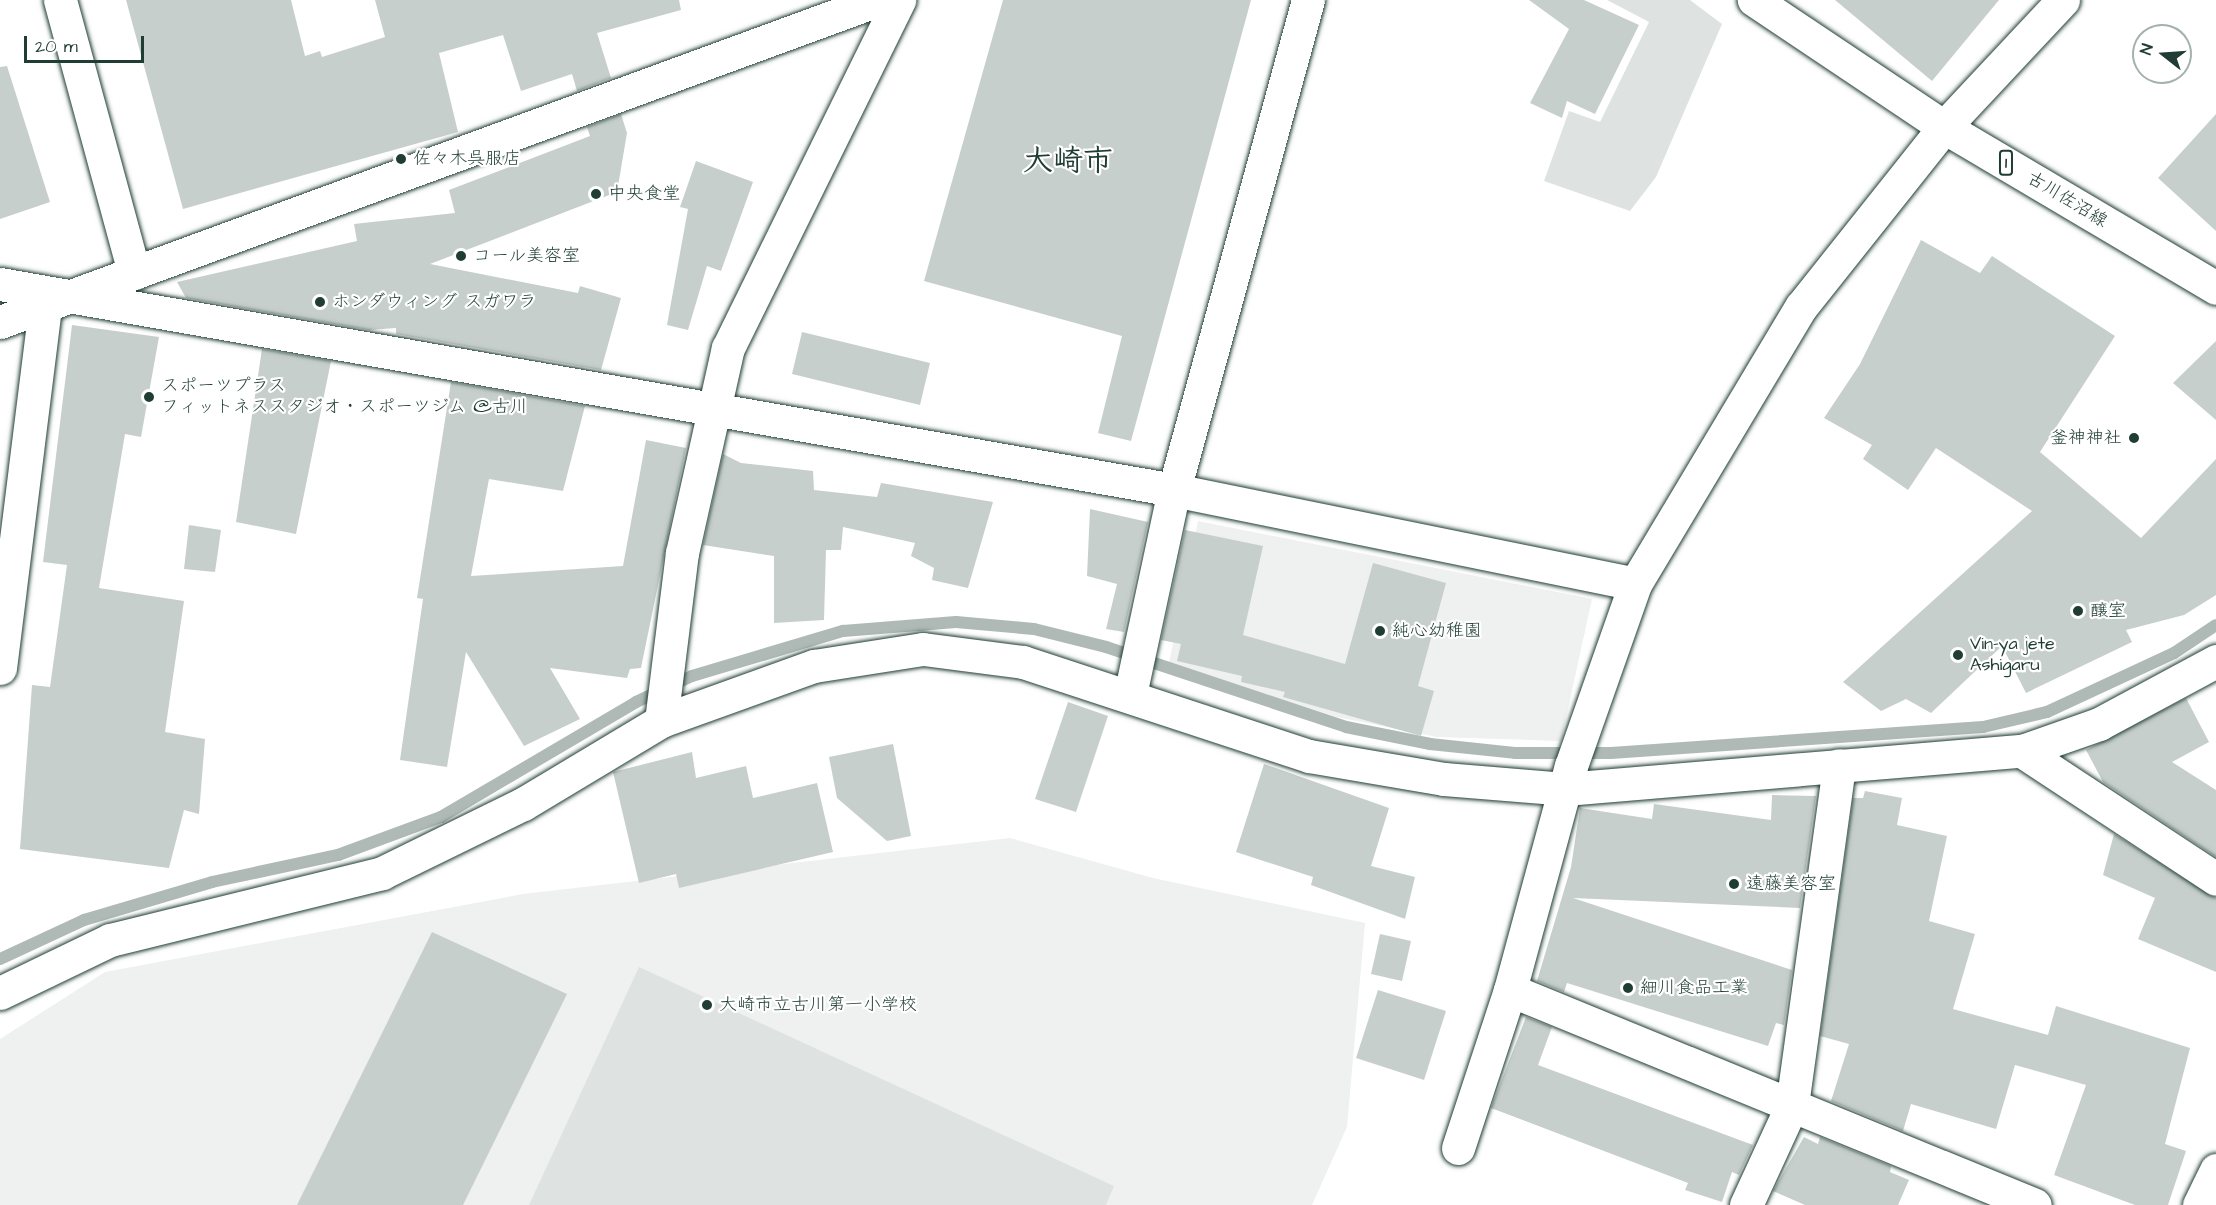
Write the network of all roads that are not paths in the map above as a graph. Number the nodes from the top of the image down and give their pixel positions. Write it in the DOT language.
graph roads {
  1 [pos="60,0"];
  2 [pos="878,0"];
  3 [pos="899,0"];
  4 [pos="1308,0"];
  5 [pos="1754,0"];
  6 [pos="2063,0"];
  7 [pos="1944,127"];
  8 [pos="134,273"];
  9 [pos="0,284"];
  10 [pos="2216,288"];
  11 [pos="58,300"];
  12 [pos="0,322"];
  13 [pos="711,411"];
  14 [pos="1174,490"];
  15 [pos="1635,584"];
  16 [pos="2216,661"];
  17 [pos="0,668"];
  18 [pos="1132,685"];
  19 [pos="661,714"];
  20 [pos="2022,751"];
  21 [pos="1572,765"];
  22 [pos="1839,765"];
  23 [pos="2216,879"];
  24 [pos="1510,990"];
  25 [pos="0,993"];
  26 [pos="1792,1105"];
  27 [pos="1458,1148"];
  28 [pos="2216,1170"];
  29 [pos="1746,1205"];
  30 [pos="2035,1205"];
  31 [pos="2199,1205"];
  1 -- 8 [label="street"];
  2 -- 8 [label="street"];
  3 -- 13 [label="street"];
  4 -- 14 [label="street"];
  5 -- 7 [label="street, 古川佐沼線"];
  6 -- 7 [label="street"];
  7 -- 10 [label="street, 古川佐沼線 / 1"];
  7 -- 15 [label="street"];
  8 -- 11 [label="street"];
  9 -- 11 [label="street"];
  11 -- 12 [label="street"];
  11 -- 13 [label="street"];
  11 -- 17 [label="street"];
  13 -- 14 [label="street"];
  13 -- 19 [label="street"];
  14 -- 15 [label="street"];
  14 -- 18 [label="street"];
  15 -- 21 [label="street"];
  16 -- 20 [label="street"];
  18 -- 19 [label="street"];
  18 -- 21 [label="street"];
  19 -- 25 [label="street"];
  20 -- 22 [label="street"];
  20 -- 23 [label="street"];
  21 -- 22 [label="street"];
  21 -- 24 [label="street"];
  22 -- 26 [label="street"];
  24 -- 26 [label="street"];
  24 -- 27 [label="street"];
  26 -- 29 [label="street"];
  26 -- 30 [label="street"];
  28 -- 31 [label="street"];
}
